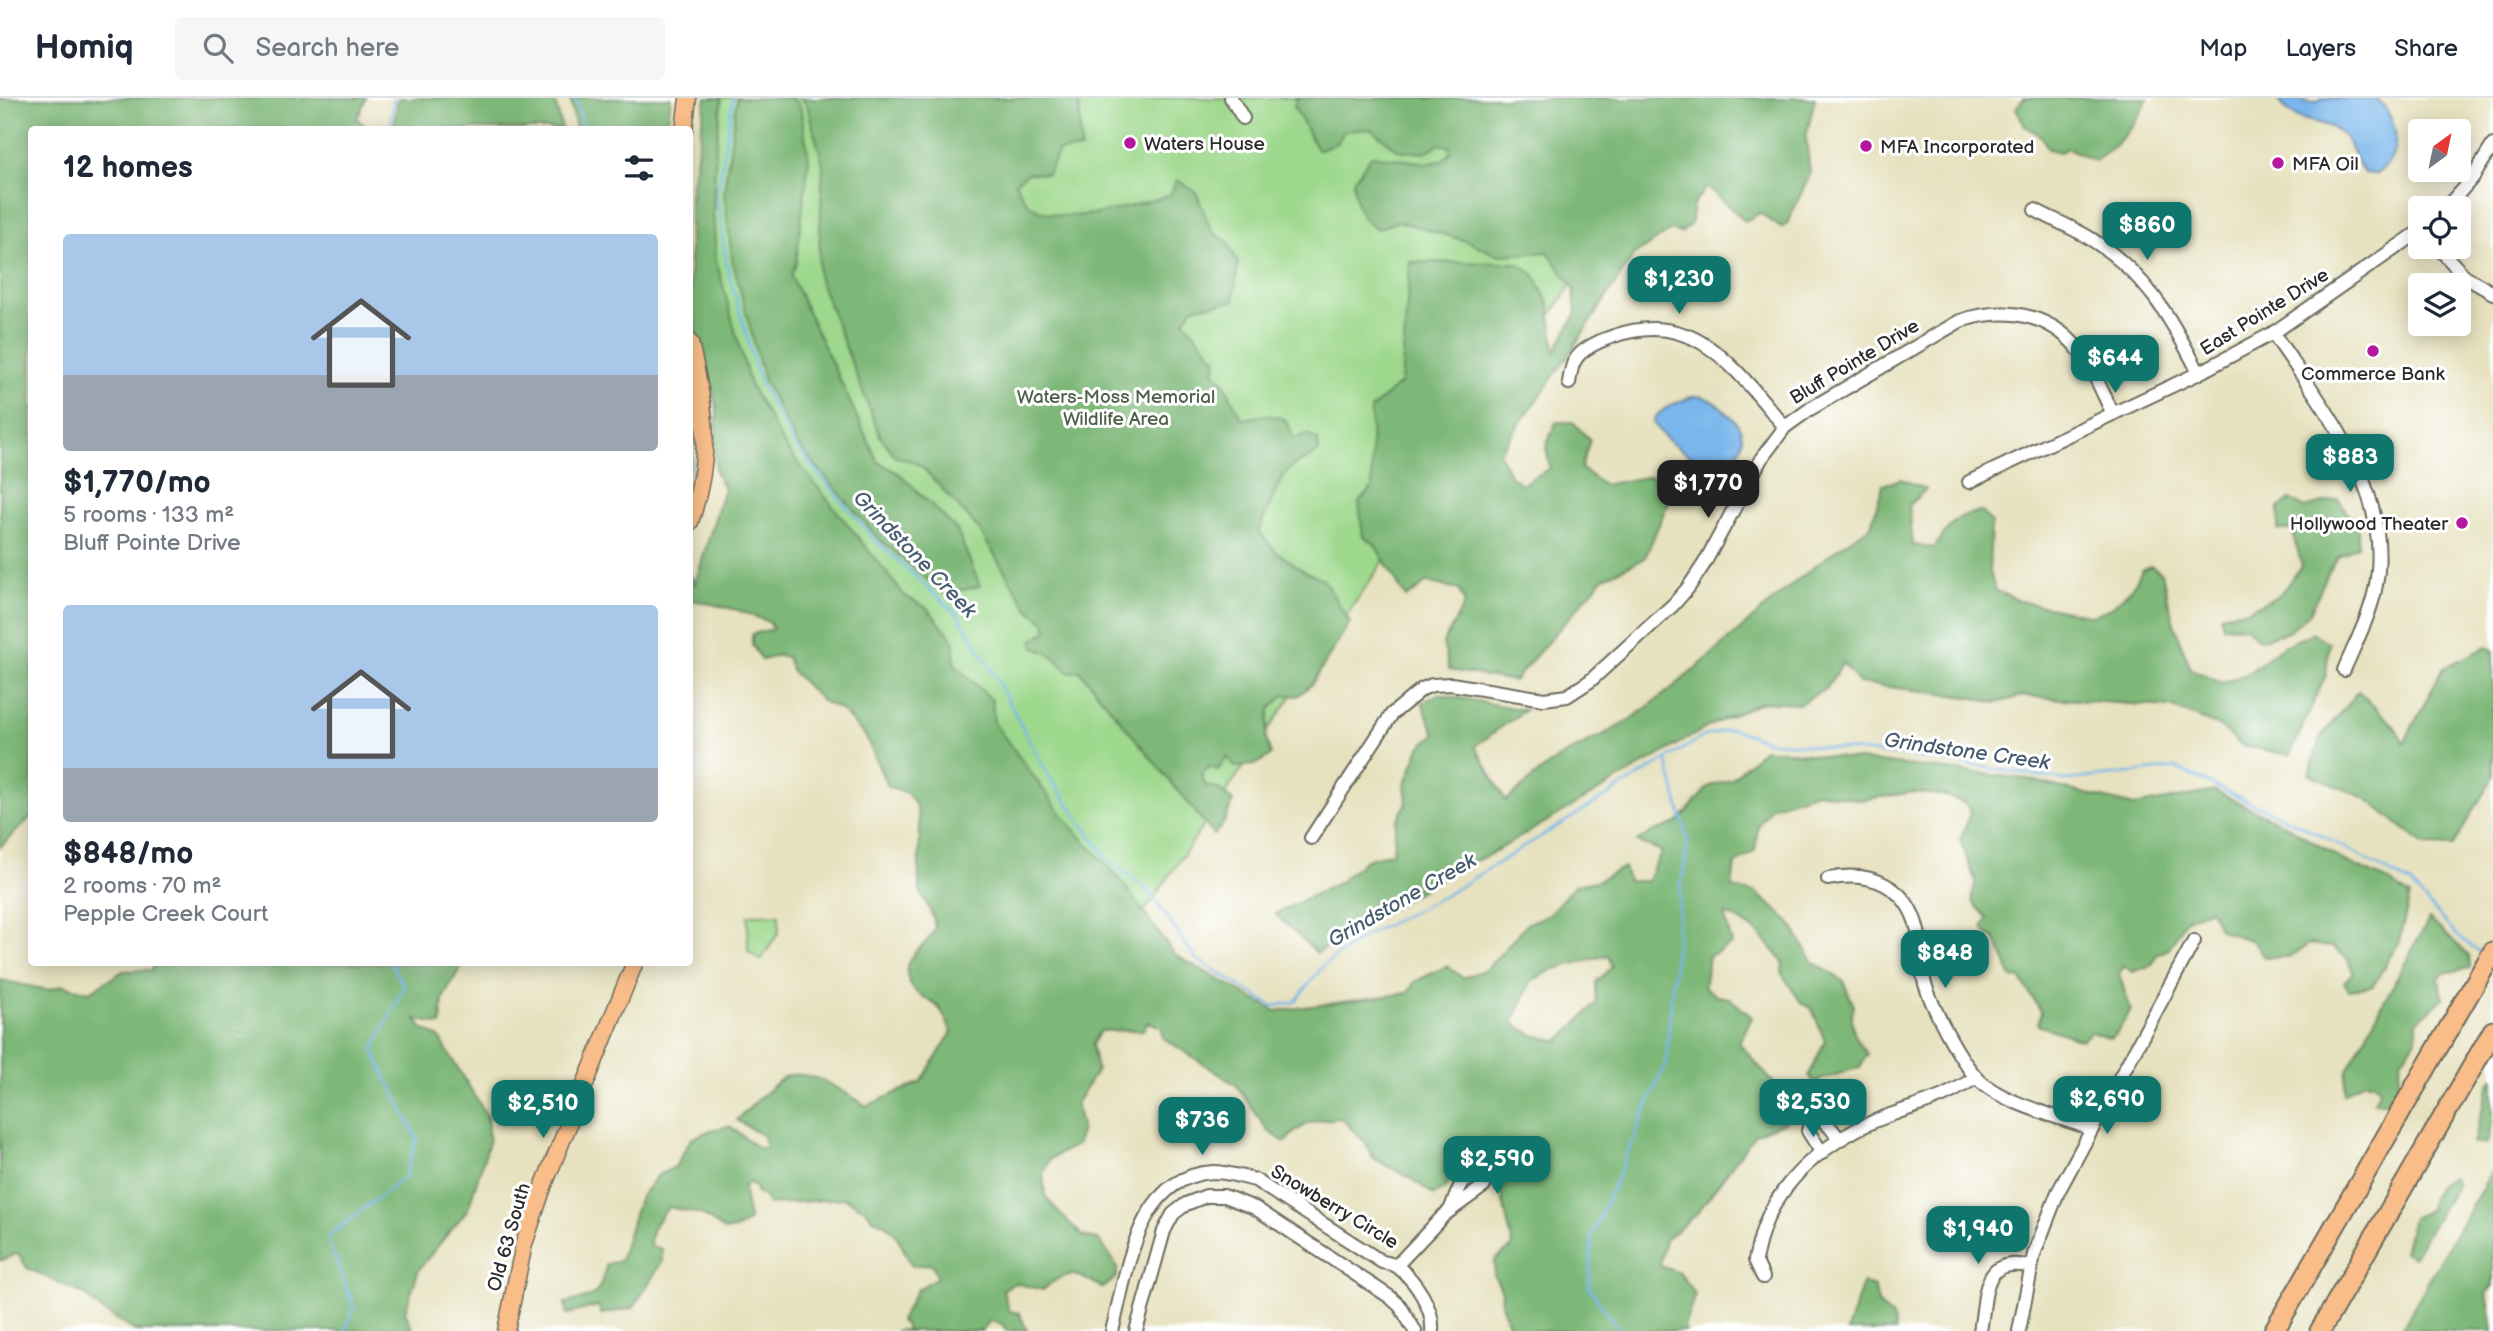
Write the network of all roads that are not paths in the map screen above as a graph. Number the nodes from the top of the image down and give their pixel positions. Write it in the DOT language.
graph roads {
  1 [pos="688,98"];
  2 [pos="1231,98"];
  3 [pos="1243,118"];
  4 [pos="684,126"];
  5 [pos="2493,145"];
  6 [pos="2456,196"];
  7 [pos="2035,210"];
  8 [pos="2408,239"];
  9 [pos="2449,259"];
  10 [pos="2493,293"];
  11 [pos="2273,332"];
  12 [pos="693,358"];
  13 [pos="2199,373"];
  14 [pos="1569,383"];
  15 [pos="2113,414"];
  16 [pos="1785,427"];
  17 [pos="1969,482"];
  18 [pos="693,510"];
  19 [pos="2344,670"];
  20 [pos="1311,838"];
  21 [pos="1828,879"];
  22 [pos="2194,941"];
  23 [pos="2493,952"];
  24 [pos="633,966"];
  25 [pos="2493,1031"];
  26 [pos="1976,1077"];
  27 [pos="2092,1129"];
  28 [pos="1840,1140"];
  29 [pos="1822,1153"];
  30 [pos="1450,1210"];
  31 [pos="1382,1262"];
  32 [pos="1397,1265"];
  33 [pos="2031,1267"];
  34 [pos="1763,1277"];
  35 [pos="1370,1284"];
  36 [pos="506,1331"];
  37 [pos="1112,1331"];
  38 [pos="1136,1331"];
  39 [pos="1415,1331"];
  40 [pos="1432,1331"];
  41 [pos="1980,1331"];
  42 [pos="2019,1331"];
  43 [pos="2274,1331"];
  44 [pos="2320,1331"];
  1 -- 4 [label="main road"];
  2 -- 3 [label="street"];
  5 -- 6 [label="street"];
  7 -- 13 [label="street"];
  8 -- 11 [label="street, East Pointe Drive"];
  9 -- 10 [label="street"];
  11 -- 13 [label="street, East Pointe Drive"];
  11 -- 19 [label="street"];
  12 -- 18 [label="main road"];
  13 -- 15 [label="street, East Pointe Drive"];
  14 -- 16 [label="street"];
  15 -- 16 [label="street, Bluff Pointe Drive"];
  15 -- 17 [label="street, East Pointe Drive"];
  16 -- 20 [label="street, Bluff Pointe Drive"];
  21 -- 26 [label="street"];
  22 -- 27 [label="street"];
  23 -- 43 [label="highway"];
  24 -- 36 [label="main road, Old 63 South"];
  25 -- 44 [label="highway"];
  26 -- 27 [label="street"];
  26 -- 28 [label="street"];
  27 -- 33 [label="street"];
  28 -- 29 [label="street"];
  28 -- 29 [label="street"];
  29 -- 34 [label="street"];
  30 -- 32 [label="street"];
  31 -- 32 [label="street, Snowberry Circle"];
  31 -- 35 [label="street"];
  31 -- 37 [label="street, Snowberry Circle"];
  32 -- 40 [label="street, Snowberry Circle"];
  33 -- 41 [label="street"];
  33 -- 42 [label="street"];
  35 -- 38 [label="street"];
  35 -- 39 [label="street"];
}
